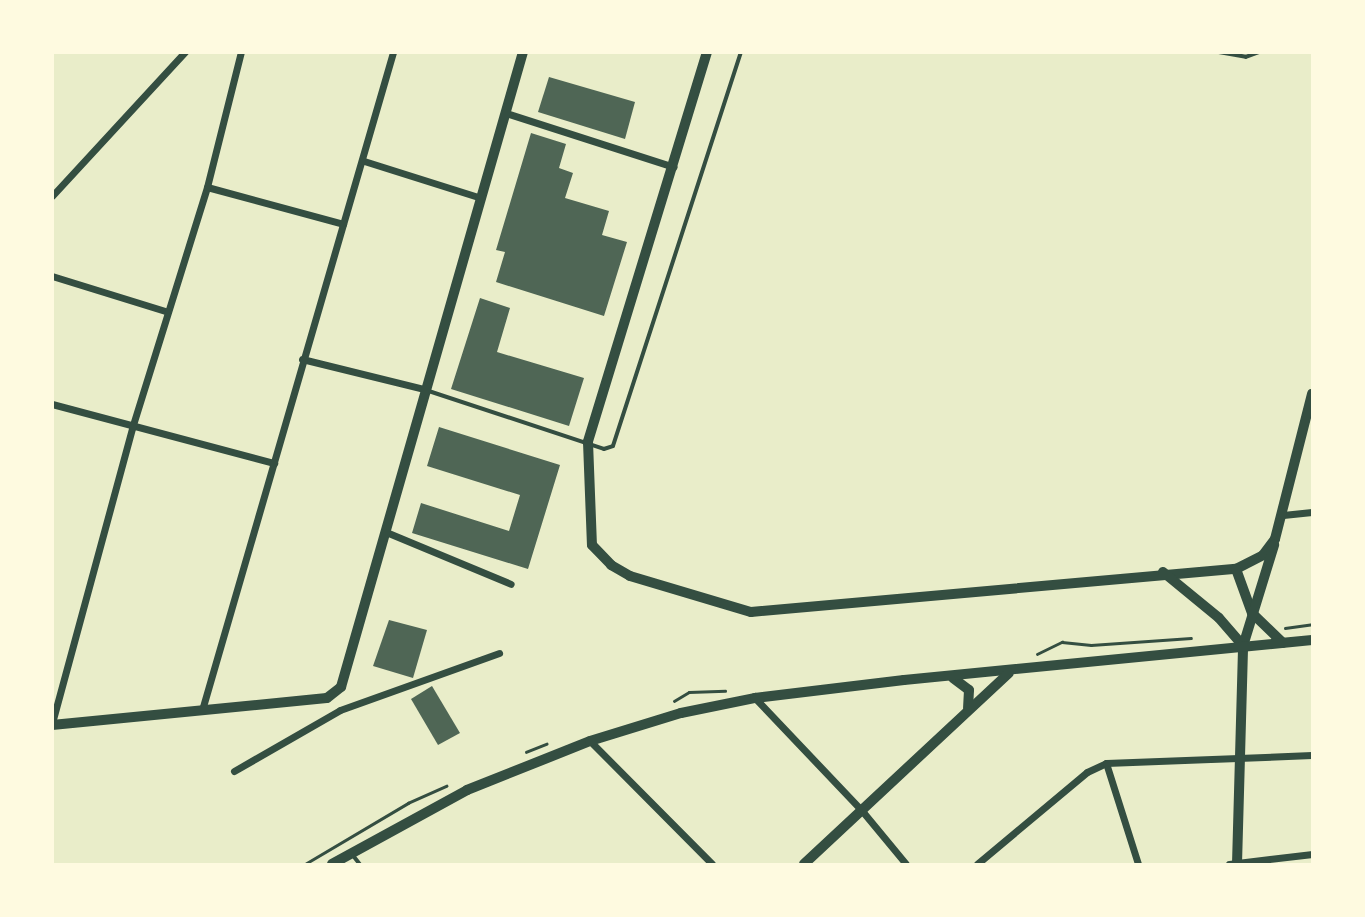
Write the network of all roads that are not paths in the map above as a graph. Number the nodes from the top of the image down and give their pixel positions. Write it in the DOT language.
graph roads {
  1 [pos="186,52"];
  2 [pos="241,52"];
  3 [pos="393,52"];
  4 [pos="523,52"];
  5 [pos="707,52"];
  6 [pos="741,52"];
  7 [pos="1219,52"];
  8 [pos="1259,52"];
  9 [pos="506,113"];
  10 [pos="364,161"];
  11 [pos="674,167"];
  12 [pos="207,187"];
  13 [pos="52,196"];
  14 [pos="481,198"];
  15 [pos="343,224"];
  16 [pos="52,276"];
  17 [pos="169,312"];
  18 [pos="302,359"];
  19 [pos="424,390"];
  20 [pos="1312,394"];
  21 [pos="52,404"];
  22 [pos="132,428"];
  23 [pos="588,442"];
  24 [pos="274,463"];
  25 [pos="1312,512"];
  26 [pos="1283,515"];
  27 [pos="386,532"];
  28 [pos="1275,539"];
  29 [pos="1236,569"];
  30 [pos="1163,572"];
  31 [pos="511,584"];
  32 [pos="1252,613"];
  33 [pos="1312,640"];
  34 [pos="1283,643"];
  35 [pos="1242,646"];
  36 [pos="499,653"];
  37 [pos="1009,673"];
  38 [pos="950,678"];
  39 [pos="332,696"];
  40 [pos="755,698"];
  41 [pos="968,708"];
  42 [pos="202,710"];
  43 [pos="340,710"];
  44 [pos="52,724"];
  45 [pos="590,741"];
  46 [pos="1312,755"];
  47 [pos="1242,759"];
  48 [pos="1105,763"];
  49 [pos="234,771"];
  50 [pos="863,811"];
  51 [pos="351,852"];
  52 [pos="1312,854"];
  53 [pos="332,864"];
  54 [pos="360,864"];
  55 [pos="712,864"];
  56 [pos="804,864"];
  57 [pos="906,864"];
  58 [pos="977,864"];
  59 [pos="1138,864"];
  60 [pos="1234,864"];
  1 -- 13 [label="street"];
  2 -- 12 [label="street"];
  3 -- 10 [label="street"];
  4 -- 9 [label="main road"];
  5 -- 11 [label="street"];
  6 -- 23 [label="lane"];
  7 -- 8 [label="lane"];
  9 -- 11 [label="street"];
  9 -- 14 [label="main road"];
  10 -- 14 [label="street"];
  10 -- 15 [label="street"];
  11 -- 23 [label="street"];
  12 -- 15 [label="street"];
  12 -- 17 [label="street"];
  14 -- 19 [label="main road"];
  15 -- 18 [label="street"];
  16 -- 17 [label="street"];
  17 -- 22 [label="street"];
  18 -- 19 [label="street"];
  18 -- 24 [label="street"];
  19 -- 23 [label="lane"];
  19 -- 27 [label="main road"];
  20 -- 26 [label="street"];
  21 -- 22 [label="street"];
  22 -- 24 [label="street"];
  22 -- 44 [label="street"];
  23 -- 30 [label="street"];
  24 -- 42 [label="street"];
  25 -- 26 [label="street"];
  26 -- 28 [label="street"];
  27 -- 31 [label="street"];
  27 -- 39 [label="main road"];
  28 -- 29 [label="street"];
  28 -- 32 [label="street"];
  29 -- 30 [label="street"];
  29 -- 32 [label="street"];
  30 -- 35 [label="street"];
  32 -- 34 [label="street"];
  32 -- 35 [label="street"];
  33 -- 34 [label="main road"];
  34 -- 35 [label="main road"];
  35 -- 37 [label="main road"];
  35 -- 47 [label="street"];
  36 -- 43 [label="street"];
  37 -- 38 [label="main road"];
  37 -- 41 [label="main road"];
  38 -- 40 [label="main road"];
  38 -- 41 [label="main road"];
  39 -- 42 [label="main road"];
  39 -- 43 [label="street"];
  40 -- 45 [label="main road"];
  40 -- 50 [label="street"];
  41 -- 50 [label="main road"];
  42 -- 44 [label="main road"];
  43 -- 49 [label="street"];
  45 -- 51 [label="main road"];
  45 -- 55 [label="street"];
  46 -- 47 [label="street"];
  47 -- 48 [label="street"];
  47 -- 60 [label="street"];
  48 -- 58 [label="street"];
  48 -- 59 [label="street"];
  50 -- 56 [label="main road"];
  50 -- 57 [label="street"];
  51 -- 53 [label="main road"];
  51 -- 54 [label="lane"];
  52 -- 60 [label="street"];
}
